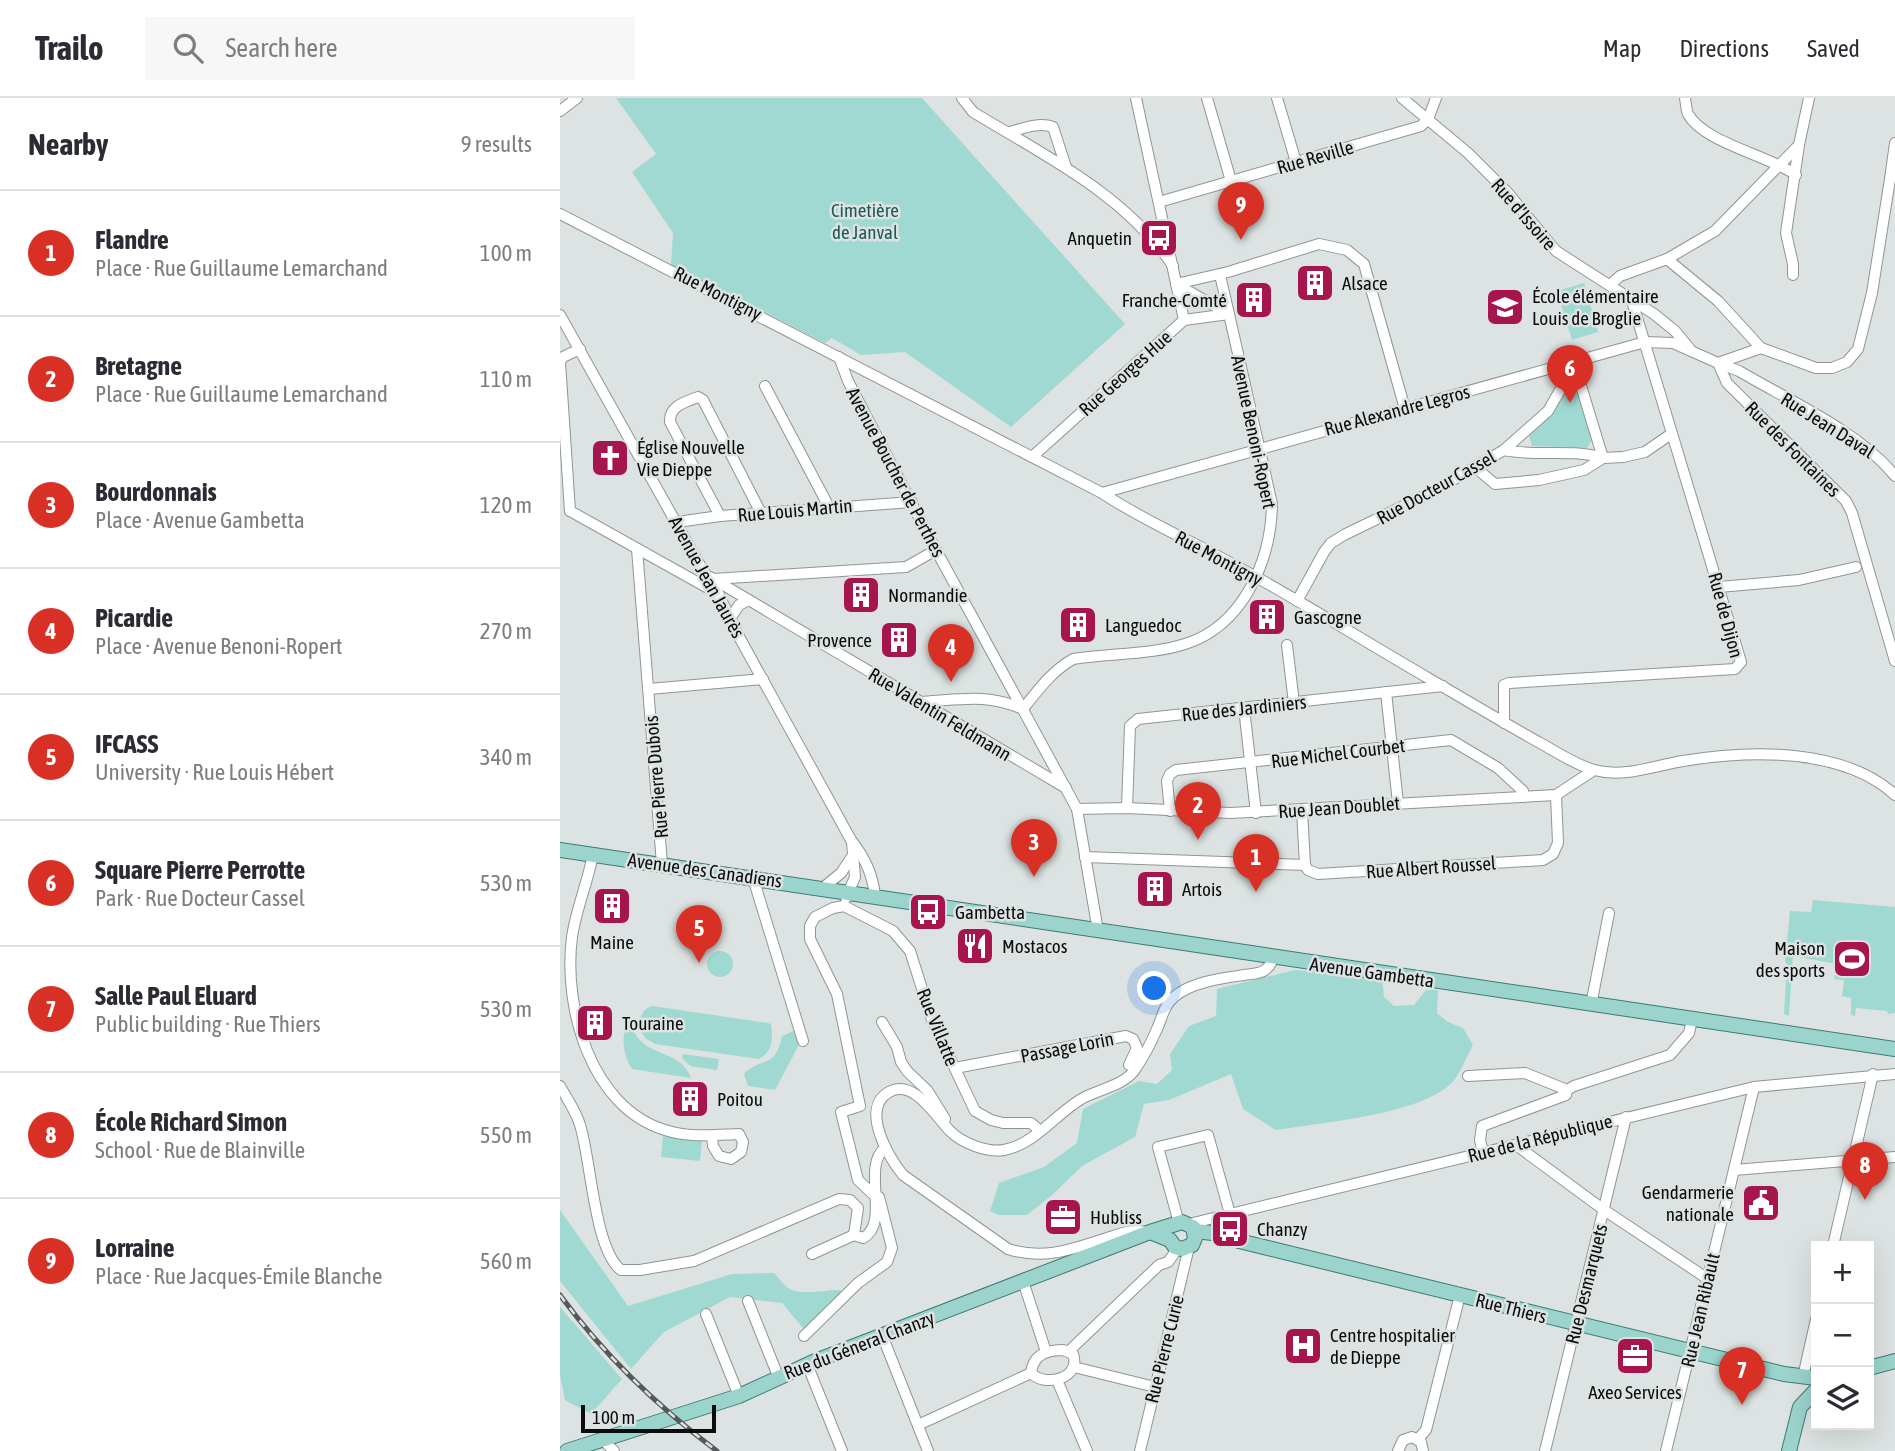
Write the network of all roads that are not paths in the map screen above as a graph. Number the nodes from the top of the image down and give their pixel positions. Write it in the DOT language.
graph roads {
  1 [pos="962,98"];
  2 [pos="1136,98"];
  3 [pos="1207,98"];
  4 [pos="1277,98"];
  5 [pos="1402,98"];
  6 [pos="1436,98"];
  7 [pos="1685,98"];
  8 [pos="1810,98"];
  9 [pos="571,100"];
  10 [pos="560,111"];
  11 [pos="1428,119"];
  12 [pos="1010,132"];
  13 [pos="1895,143"];
  14 [pos="1799,145"];
  15 [pos="1296,162"];
  16 [pos="1782,165"];
  17 [pos="1066,167"];
  18 [pos="1796,175"];
  19 [pos="1893,177"];
  20 [pos="1231,181"];
  21 [pos="1159,202"];
  22 [pos="560,214"];
  23 [pos="1163,220"];
  24 [pos="1140,226"];
  25 [pos="1667,259"];
  26 [pos="1172,266"];
  27 [pos="1220,275"];
  28 [pos="1793,275"];
  29 [pos="1176,284"];
  30 [pos="1610,285"];
  31 [pos="1632,301"];
  32 [pos="1229,314"];
  33 [pos="560,315"];
  34 [pos="1184,320"];
  35 [pos="1645,342"];
  36 [pos="1761,348"];
  37 [pos="580,349"];
  38 [pos="1693,352"];
  39 [pos="839,357"];
  40 [pos="1574,363"];
  41 [pos="1718,363"];
  42 [pos="1560,367"];
  43 [pos="1572,377"];
  44 [pos="765,386"];
  45 [pos="1405,408"];
  46 [pos="1671,435"];
  47 [pos="1259,450"];
  48 [pos="1504,450"];
  49 [pos="1032,457"];
  50 [pos="1603,458"];
  51 [pos="564,465"];
  52 [pos="1476,468"];
  53 [pos="1895,476"];
  54 [pos="1102,493"];
  55 [pos="912,502"];
  56 [pos="829,507"];
  57 [pos="761,513"];
  58 [pos="565,514"];
  59 [pos="720,516"];
  60 [pos="677,522"];
  61 [pos="637,549"];
  62 [pos="936,550"];
  63 [pos="698,562"];
  64 [pos="1856,567"];
  65 [pos="681,575"];
  66 [pos="710,577"];
  67 [pos="1256,577"];
  68 [pos="1719,587"];
  69 [pos="718,593"];
  70 [pos="750,600"];
  71 [pos="1297,601"];
  72 [pos="730,619"];
  73 [pos="1287,645"];
  74 [pos="1895,661"];
  75 [pos="763,679"];
  76 [pos="1443,686"];
  77 [pos="649,689"];
  78 [pos="1385,692"];
  79 [pos="1294,702"];
  80 [pos="919,703"];
  81 [pos="1244,708"];
  82 [pos="1024,709"];
  83 [pos="1504,723"];
  84 [pos="1392,746"];
  85 [pos="1252,763"];
  86 [pos="1594,770"];
  87 [pos="1066,788"];
  88 [pos="1556,795"];
  89 [pos="1895,795"];
  90 [pos="1524,797"];
  91 [pos="1398,803"];
  92 [pos="1127,808"];
  93 [pos="1077,809"];
  94 [pos="1302,810"];
  95 [pos="1170,811"];
  96 [pos="1256,813"];
  97 [pos="851,840"];
  98 [pos="560,850"];
  99 [pos="593,854"];
  100 [pos="853,855"];
  101 [pos="1085,857"];
  102 [pos="662,864"];
  103 [pos="1306,865"];
  104 [pos="753,878"];
  105 [pos="824,887"];
  106 [pos="849,891"];
  107 [pos="875,895"];
  108 [pos="844,906"];
  109 [pos="1609,914"];
  110 [pos="1098,931"];
  111 [pos="1273,957"];
  112 [pos="1591,1005"];
  113 [pos="1692,1020"];
  114 [pos="882,1022"];
  115 [pos="803,1041"];
  116 [pos="1895,1049"];
  117 [pos="955,1068"];
  118 [pos="1873,1074"];
  119 [pos="1895,1074"];
  120 [pos="1468,1076"];
  121 [pos="1124,1080"];
  122 [pos="560,1086"];
  123 [pos="1754,1087"];
  124 [pos="1567,1090"];
  125 [pos="1626,1117"];
  126 [pos="1040,1131"];
  127 [pos="952,1134"];
  128 [pos="712,1136"];
  129 [pos="1516,1145"];
  130 [pos="885,1148"];
  131 [pos="1483,1152"];
  132 [pos="1895,1157"];
  133 [pos="1853,1161"];
  134 [pos="1734,1170"];
  135 [pos="876,1194"];
  136 [pos="1604,1210"];
  137 [pos="1230,1214"];
  138 [pos="1150,1232"];
  139 [pos="854,1235"];
  140 [pos="1183,1235"];
  141 [pos="1834,1241"];
  142 [pos="812,1254"];
  143 [pos="1708,1279"];
  144 [pos="1023,1281"];
  145 [pos="1460,1295"];
  146 [pos="748,1301"];
  147 [pos="706,1314"];
  148 [pos="1576,1324"];
  149 [pos="882,1335"];
  150 [pos="804,1336"];
  151 [pos="1069,1351"];
  152 [pos="1690,1351"];
  153 [pos="1046,1352"];
  154 [pos="1895,1362"];
  155 [pos="807,1364"];
  156 [pos="1074,1367"];
  157 [pos="1873,1367"];
  158 [pos="1031,1373"];
  159 [pos="1784,1374"];
  160 [pos="778,1376"];
  161 [pos="1810,1378"];
  162 [pos="1057,1380"];
  163 [pos="1155,1387"];
  164 [pos="738,1396"];
  165 [pos="1808,1399"];
  166 [pos="918,1425"];
  167 [pos="1418,1439"];
  168 [pos="603,1440"];
  169 [pos="566,1451"];
  170 [pos="614,1451"];
  171 [pos="842,1451"];
  172 [pos="928,1451"];
  173 [pos="1087,1451"];
  174 [pos="1140,1451"];
  175 [pos="1398,1451"];
  176 [pos="1423,1451"];
  177 [pos="1545,1451"];
  178 [pos="1666,1451"];
  179 [pos="1789,1451"];
  1 -- 12 [label="street"];
  2 -- 21 [label="street"];
  3 -- 20 [label="street"];
  4 -- 15 [label="street"];
  5 -- 11 [label="street, Rue d'Issoire"];
  6 -- 11 [label="street"];
  7 -- 16 [label="street"];
  8 -- 14 [label="street"];
  9 -- 10 [label="street"];
  11 -- 15 [label="street, Rue Reville"];
  11 -- 30 [label="street, Rue d'Issoire"];
  12 -- 17 [label="street"];
  12 -- 17 [label="street"];
  13 -- 19 [label="street"];
  14 -- 16 [label="street"];
  14 -- 18 [label="street"];
  15 -- 20 [label="street, Rue Reville"];
  16 -- 18 [label="street"];
  16 -- 25 [label="street"];
  17 -- 24 [label="street"];
  18 -- 28 [label="street"];
  19 -- 36 [label="street"];
  20 -- 21 [label="street, Rue Reville"];
  21 -- 23 [label="street"];
  22 -- 39 [label="street, Rue Montigny"];
  23 -- 24 [label="street"];
  23 -- 26 [label="street"];
  24 -- 26 [label="street"];
  25 -- 30 [label="street"];
  25 -- 36 [label="street"];
  26 -- 29 [label="street"];
  27 -- 29 [label="street"];
  27 -- 32 [label="street, Avenue Benoni-Ropert"];
  27 -- 45 [label="street"];
  29 -- 32 [label="street"];
  29 -- 34 [label="street"];
  30 -- 31 [label="street, Rue d'Issoire"];
  31 -- 35 [label="street, Rue de Dijon"];
  31 -- 38 [label="street, Rue d'Issoire"];
  32 -- 34 [label="street, Rue Georges Hue"];
  32 -- 47 [label="street, Avenue Benoni-Ropert"];
  33 -- 37 [label="street, Avenue Jean Jaurès"];
  34 -- 49 [label="street, Rue Georges Hue"];
  35 -- 38 [label="street, Rue Alexandre Legros"];
  35 -- 40 [label="street, Rue Alexandre Legros"];
  35 -- 46 [label="street, Rue de Dijon"];
  36 -- 41 [label="street"];
  37 -- 51 [label="street"];
  37 -- 60 [label="street, Avenue Jean Jaurès"];
  38 -- 41 [label="street, Rue d'Issoire"];
  39 -- 49 [label="street, Rue Montigny"];
  39 -- 55 [label="street, Avenue Boucher de Perthes"];
  40 -- 42 [label="street, Rue Alexandre Legros"];
  40 -- 43 [label="street"];
  41 -- 53 [label="street, Rue Jean Daval"];
  41 -- 74 [label="street, Rue des Fontaines"];
  42 -- 43 [label="street"];
  42 -- 45 [label="street, Rue Alexandre Legros"];
  43 -- 48 [label="street, Rue Docteur Cassel"];
  43 -- 50 [label="street"];
  44 -- 56 [label="street"];
  45 -- 47 [label="street, Rue Alexandre Legros"];
  46 -- 50 [label="street"];
  46 -- 68 [label="street, Rue de Dijon"];
  47 -- 54 [label="street, Rue Alexandre Legros"];
  47 -- 67 [label="street, Avenue Benoni-Ropert"];
  48 -- 50 [label="street"];
  48 -- 52 [label="street, Rue Docteur Cassel"];
  49 -- 54 [label="street, Rue Montigny"];
  50 -- 52 [label="street"];
  51 -- 58 [label="street"];
  52 -- 71 [label="street, Rue Docteur Cassel"];
  54 -- 67 [label="street, Rue Montigny"];
  55 -- 56 [label="street, Rue Louis Martin"];
  55 -- 62 [label="street, Avenue Boucher de Perthes"];
  56 -- 57 [label="street, Rue Louis Martin"];
  57 -- 59 [label="street, Rue Louis Martin"];
  57 -- 59 [label="street"];
  58 -- 61 [label="street"];
  59 -- 60 [label="street, Rue Louis Martin"];
  60 -- 63 [label="street, Avenue Jean Jaurès"];
  61 -- 65 [label="street"];
  61 -- 77 [label="street, Rue Pierre Dubois"];
  62 -- 66 [label="street"];
  62 -- 82 [label="street, Avenue Boucher de Perthes"];
  63 -- 65 [label="street"];
  63 -- 66 [label="street, Avenue Jean Jaurès"];
  64 -- 68 [label="street"];
  65 -- 69 [label="street"];
  66 -- 69 [label="street, Avenue Jean Jaurès"];
  66 -- 70 [label="street, Rue Valentin Feldmann"];
  67 -- 71 [label="street, Rue Montigny"];
  67 -- 82 [label="street, Avenue Benoni-Ropert"];
  68 -- 83 [label="street, Rue de Dijon"];
  69 -- 72 [label="street, Avenue Jean Jaurès"];
  70 -- 72 [label="street"];
  70 -- 80 [label="street, Rue Valentin Feldmann"];
  71 -- 76 [label="street, Rue Montigny"];
  72 -- 75 [label="street, Avenue Jean Jaurès"];
  73 -- 79 [label="street"];
  75 -- 77 [label="street"];
  75 -- 97 [label="street, Avenue Jean Jaurès"];
  76 -- 78 [label="street, Rue des Jardiniers"];
  76 -- 83 [label="street, Rue Montigny"];
  77 -- 102 [label="street, Rue Pierre Dubois"];
  78 -- 79 [label="street, Rue des Jardiniers"];
  78 -- 84 [label="street"];
  79 -- 81 [label="street, Rue des Jardiniers"];
  80 -- 82 [label="street"];
  80 -- 87 [label="street, Rue Valentin Feldmann"];
  81 -- 85 [label="street"];
  81 -- 92 [label="street, Rue des Jardiniers"];
  82 -- 87 [label="street, Avenue Boucher de Perthes"];
  83 -- 86 [label="street, Rue Montigny"];
  84 -- 85 [label="street, Rue Michel Courbet"];
  84 -- 90 [label="street, Rue Michel Courbet"];
  84 -- 91 [label="street"];
  85 -- 95 [label="street, Rue Michel Courbet"];
  85 -- 96 [label="street"];
  86 -- 88 [label="street, Rue Jean Doublet"];
  86 -- 89 [label="street, Rue Montigny"];
  87 -- 93 [label="street, Avenue Boucher de Perthes"];
  88 -- 90 [label="street, Rue Jean Doublet"];
  88 -- 103 [label="street, Rue Albert Roussel"];
  90 -- 91 [label="street, Rue Jean Doublet"];
  91 -- 94 [label="street, Rue Jean Doublet"];
  92 -- 93 [label="street, Rue Jean Doublet"];
  92 -- 95 [label="street, Rue Jean Doublet"];
  93 -- 101 [label="street, Avenue Boucher de Perthes"];
  94 -- 96 [label="street, Rue Jean Doublet"];
  94 -- 103 [label="street"];
  95 -- 96 [label="street, Rue Jean Doublet"];
  97 -- 100 [label="street, Avenue Jean Jaurès"];
  97 -- 107 [label="street, Avenue Jean Jaurès"];
  98 -- 99 [label="main road, Avenue des Canadiens"];
  99 -- 102 [label="main road, Avenue des Canadiens"];
  99 -- 128 [label="street"];
  100 -- 105 [label="street"];
  100 -- 106 [label="street, Avenue Jean Jaurès"];
  101 -- 103 [label="street, Rue Albert Roussel"];
  101 -- 110 [label="street, Avenue Boucher de Perthes"];
  102 -- 104 [label="main road, Avenue des Canadiens"];
  104 -- 105 [label="main road, Avenue des Canadiens"];
  104 -- 115 [label="street"];
  105 -- 106 [label="main road, Avenue des Canadiens"];
  106 -- 107 [label="main road, Avenue Gambetta"];
  106 -- 108 [label="street, Avenue Jean Jaurès"];
  107 -- 110 [label="main road, Avenue Gambetta"];
  108 -- 117 [label="street, Rue Villatte"];
  108 -- 135 [label="street"];
  109 -- 112 [label="street"];
  110 -- 111 [label="main road, Avenue Gambetta"];
  111 -- 112 [label="main road, Avenue Gambetta"];
  111 -- 121 [label="street"];
  112 -- 113 [label="main road, Avenue Gambetta"];
  113 -- 116 [label="main road, Avenue Gambetta"];
  113 -- 124 [label="street"];
  114 -- 127 [label="street, Rue Villatte"];
  117 -- 121 [label="street, Passage Lorin"];
  117 -- 126 [label="street, Rue Villatte"];
  118 -- 119 [label="street, Rue de la République"];
  118 -- 123 [label="street, Rue de la République"];
  118 -- 133 [label="street"];
  120 -- 124 [label="street"];
  121 -- 126 [label="street"];
  122 -- 139 [label="street"];
  123 -- 125 [label="street, Rue de la République"];
  123 -- 134 [label="street, Rue Jean Ribault"];
  124 -- 131 [label="street"];
  125 -- 129 [label="street, Rue de la République"];
  125 -- 136 [label="street, Rue Desmarquets"];
  126 -- 127 [label="street"];
  127 -- 130 [label="street"];
  129 -- 131 [label="street, Rue de la République"];
  129 -- 136 [label="street"];
  130 -- 135 [label="street"];
  130 -- 138 [label="street"];
  131 -- 137 [label="street, Rue de la République"];
  132 -- 133 [label="street"];
  133 -- 134 [label="street"];
  133 -- 141 [label="street"];
  134 -- 143 [label="street, Rue Jean Ribault"];
  135 -- 139 [label="street"];
  135 -- 150 [label="street"];
  136 -- 143 [label="street"];
  136 -- 148 [label="street, Rue Desmarquets"];
  137 -- 140 [label="street, Rue de la République"];
  137 -- 140 [label="street"];
  138 -- 140 [label="main road"];
  138 -- 144 [label="main road, Rue du Géneral Chanzy"];
  139 -- 142 [label="street"];
  140 -- 145 [label="main road, Rue Thiers"];
  140 -- 151 [label="street"];
  140 -- 163 [label="street, Rue Pierre Curie"];
  143 -- 152 [label="street, Rue Jean Ribault"];
  144 -- 149 [label="main road, Rue du Géneral Chanzy"];
  144 -- 153 [label="street"];
  145 -- 148 [label="main road, Rue Thiers"];
  145 -- 167 [label="street"];
  146 -- 160 [label="street"];
  147 -- 164 [label="street"];
  148 -- 152 [label="main road, Rue Thiers"];
  148 -- 177 [label="street, Rue Desmarquets"];
  149 -- 155 [label="main road, Rue du Géneral Chanzy"];
  149 -- 166 [label="street"];
  151 -- 153 [label="street"];
  151 -- 156 [label="street"];
  152 -- 159 [label="main road, Rue Thiers"];
  152 -- 178 [label="street, Rue Jean Ribault"];
  153 -- 158 [label="street"];
  154 -- 157 [label="main road"];
  155 -- 160 [label="main road, Rue du Géneral Chanzy"];
  155 -- 171 [label="street"];
  156 -- 162 [label="street"];
  156 -- 163 [label="street"];
  158 -- 162 [label="street"];
  158 -- 166 [label="street"];
  159 -- 161 [label="main road, Rue Thiers"];
  159 -- 165 [label="main road"];
  160 -- 164 [label="main road, Rue du Géneral Chanzy"];
  162 -- 173 [label="street"];
  163 -- 174 [label="street, Rue Pierre Curie"];
  164 -- 168 [label="main road, Rue du Géneral Chanzy"];
  165 -- 179 [label="main road"];
  166 -- 172 [label="street"];
  167 -- 175 [label="street"];
  167 -- 176 [label="street"];
  168 -- 169 [label="main road, Rue du Géneral Chanzy"];
  168 -- 170 [label="street"];
}
